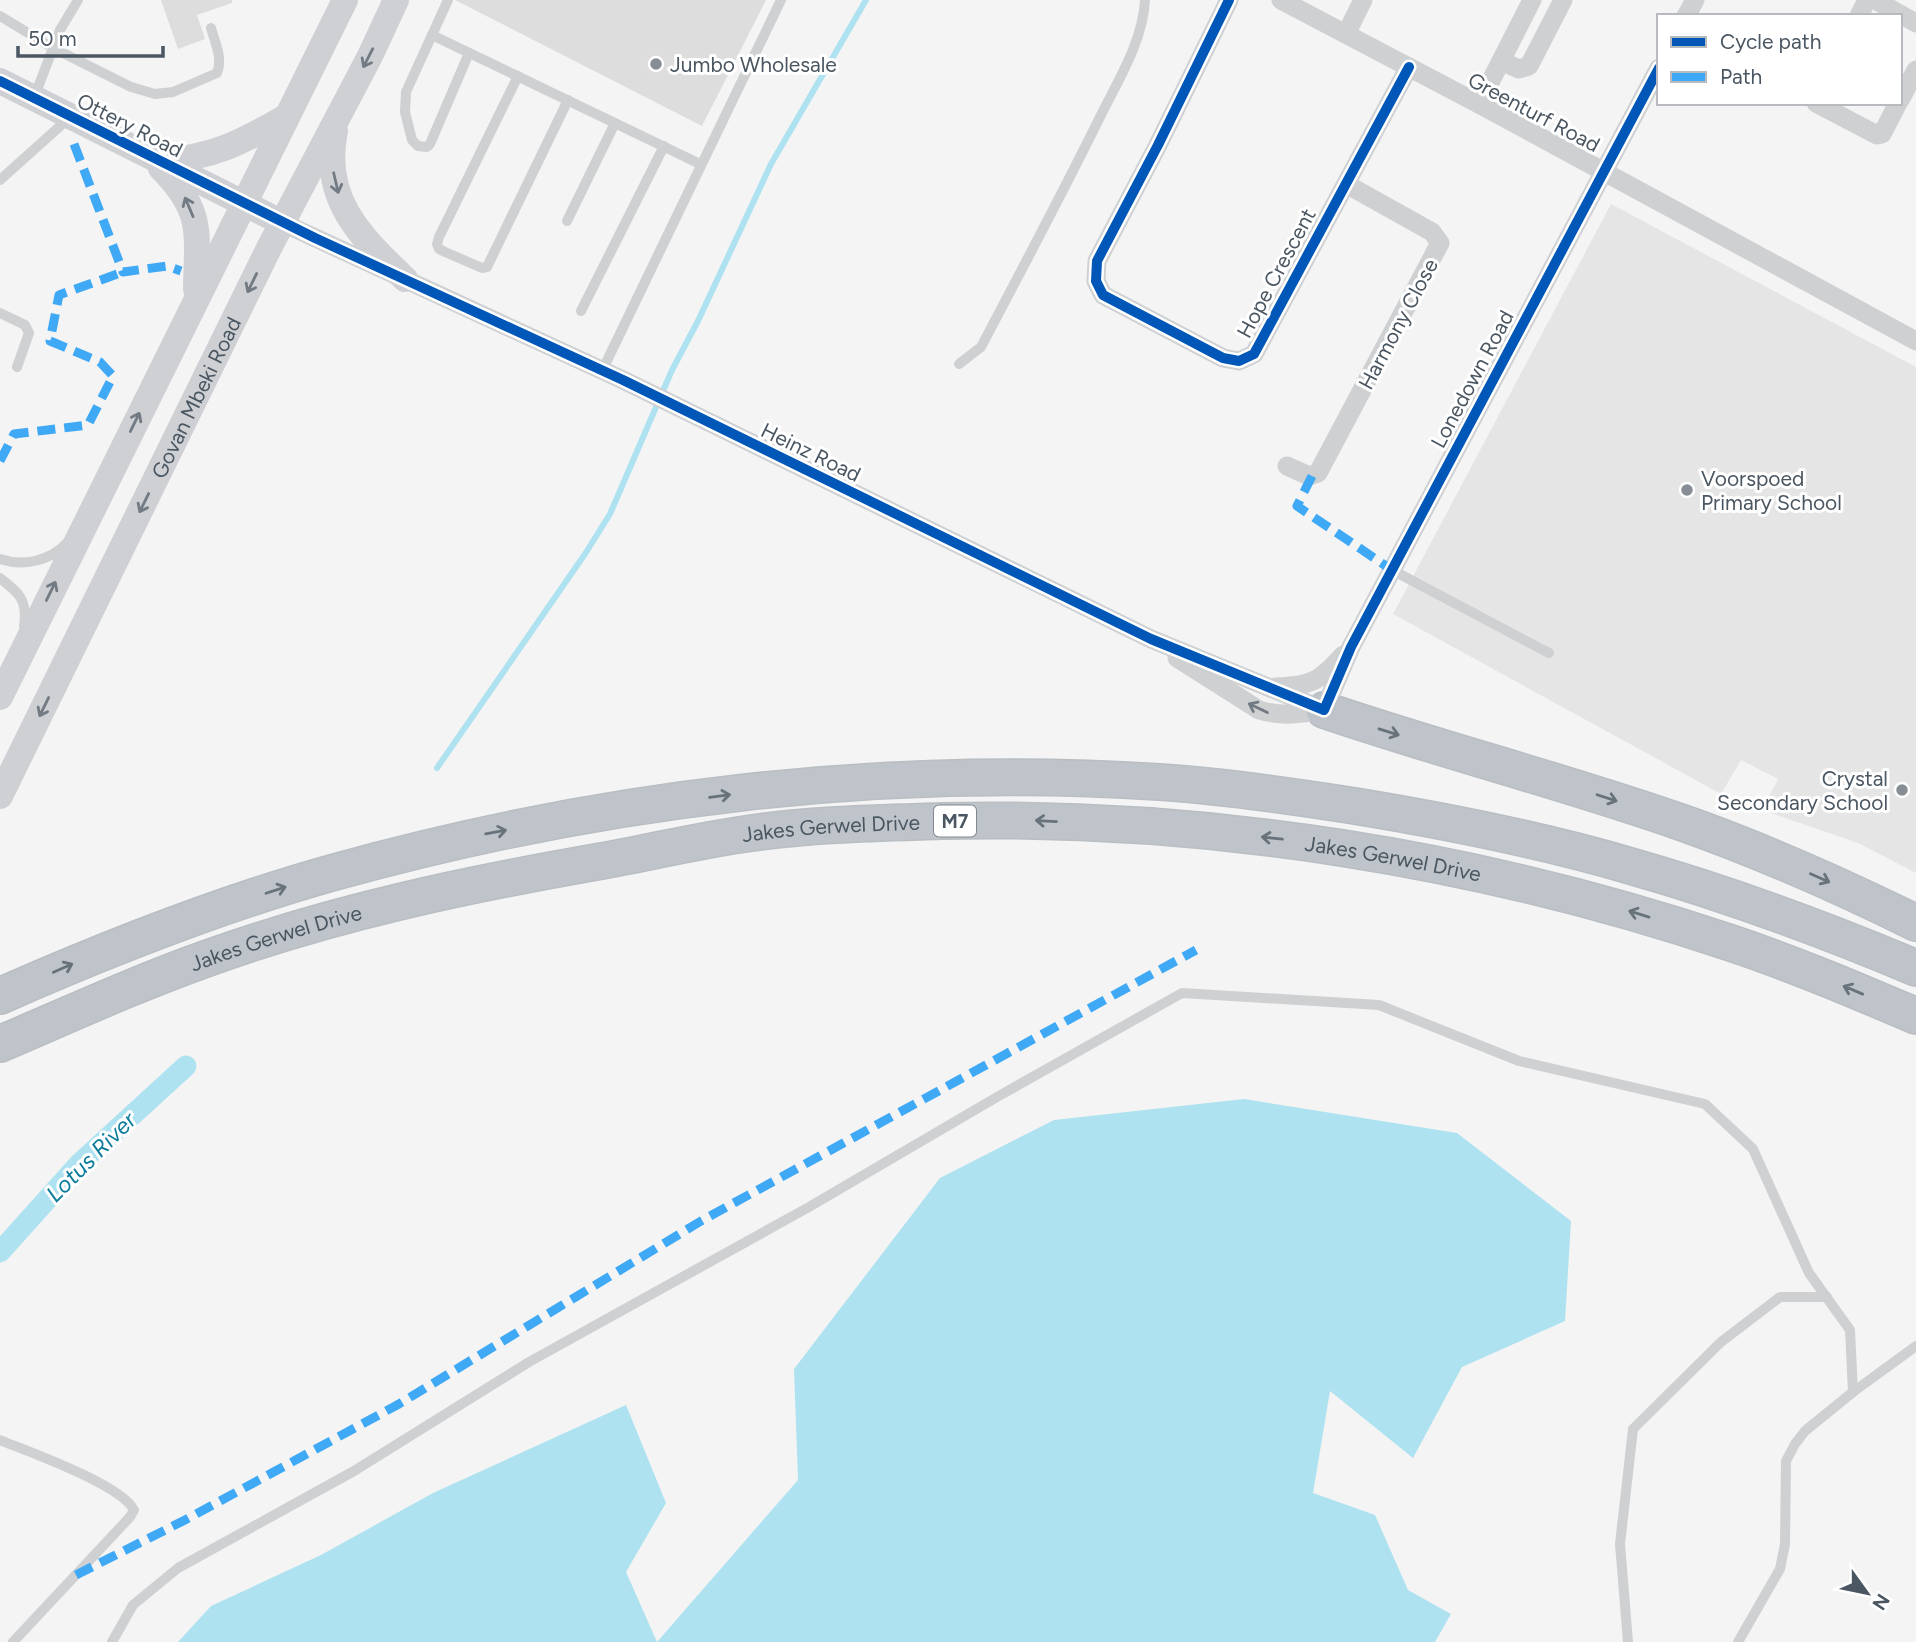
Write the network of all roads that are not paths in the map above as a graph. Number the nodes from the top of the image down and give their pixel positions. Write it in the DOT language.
graph roads {
  1 [pos="78,0"];
  2 [pos="345,0"];
  3 [pos="396,0"];
  4 [pos="448,0"];
  5 [pos="781,0"];
  6 [pos="1145,0"];
  7 [pos="1229,0"];
  8 [pos="1363,0"];
  9 [pos="1532,0"];
  10 [pos="1563,0"];
  11 [pos="1876,1"];
  12 [pos="1291,2"];
  13 [pos="1860,14"];
  14 [pos="1900,14"];
  15 [pos="0,16"];
  16 [pos="211,28"];
  17 [pos="1346,34"];
  18 [pos="432,35"];
  19 [pos="53,48"];
  20 [pos="469,53"];
  21 [pos="1501,61"];
  22 [pos="1409,67"];
  23 [pos="1916,70"];
  24 [pos="1657,72"];
  25 [pos="518,76"];
  26 [pos="0,81"];
  27 [pos="1902,96"];
  28 [pos="33,98"];
  29 [pos="568,100"];
  30 [pos="1479,104"];
  31 [pos="1820,105"];
  32 [pos="1897,105"];
  33 [pos="338,116"];
  34 [pos="71,117"];
  35 [pos="286,117"];
  36 [pos="615,123"];
  37 [pos="664,146"];
  38 [pos="155,159"];
  39 [pos="701,164"];
  40 [pos="1605,171"];
  41 [pos="0,180"];
  42 [pos="1346,184"];
  43 [pos="243,203"];
  44 [pos="567,221"];
  45 [pos="283,223"];
  46 [pos="405,279"];
  47 [pos="195,298"];
  48 [pos="581,311"];
  49 [pos="0,313"];
  50 [pos="1916,341"];
  51 [pos="959,364"];
  52 [pos="17,367"];
  53 [pos="603,371"];
  54 [pos="1287,466"];
  55 [pos="83,527"];
  56 [pos="0,559"];
  57 [pos="1392,570"];
  58 [pos="0,578"];
  59 [pos="1151,639"];
  60 [pos="1351,647"];
  61 [pos="1549,653"];
  62 [pos="21,654"];
  63 [pos="1266,687"];
  64 [pos="0,697"];
  65 [pos="1324,710"];
  66 [pos="0,796"];
  67 [pos="1916,923"];
  68 [pos="1916,968"];
  69 [pos="0,996"];
  70 [pos="1916,1016"];
  71 [pos="0,1044"];
  72 [pos="1827,1297"];
  73 [pos="1916,1346"];
  74 [pos="1853,1392"];
  75 [pos="0,1440"];
  76 [pos="13,1642"];
  77 [pos="112,1642"];
  78 [pos="1628,1642"];
  79 [pos="1738,1642"];
  1 -- 19 [label="lane"];
  2 -- 35 [label="main road, Govan Mbeki Road"];
  3 -- 33 [label="main road, Govan Mbeki Road, one-way"];
  4 -- 18 [label="lane"];
  5 -- 39 [label="lane"];
  6 -- 51 [label="lane"];
  7 -- 42 [label="street, Hope Crescent"];
  8 -- 17 [label="street"];
  9 -- 21 [label="street"];
  10 -- 21 [label="street"];
  11 -- 13 [label="street"];
  11 -- 14 [label="street"];
  12 -- 17 [label="street, Greenturf Road"];
  15 -- 19 [label="lane"];
  16 -- 19 [label="lane"];
  17 -- 22 [label="street, Greenturf Road"];
  18 -- 20 [label="lane"];
  18 -- 20 [label="lane"];
  19 -- 28 [label="lane"];
  20 -- 25 [label="lane"];
  21 -- 30 [label="street"];
  22 -- 30 [label="street, Greenturf Road"];
  22 -- 42 [label="street, Hope Crescent"];
  23 -- 27 [label="street"];
  24 -- 40 [label="street, Lonedown Road"];
  25 -- 29 [label="lane"];
  25 -- 29 [label="lane"];
  26 -- 28 [label="main road, Ottery Road"];
  28 -- 34 [label="main road, Ottery Road"];
  29 -- 36 [label="lane"];
  30 -- 40 [label="street, Greenturf Road"];
  31 -- 32 [label="street"];
  33 -- 45 [label="main road, Govan Mbeki Road"];
  33 -- 46 [label="main road, one-way"];
  34 -- 38 [label="main road, Ottery Road"];
  34 -- 41 [label="lane"];
  35 -- 38 [label="main road"];
  35 -- 43 [label="main road, Govan Mbeki Road"];
  36 -- 37 [label="lane"];
  36 -- 44 [label="lane"];
  37 -- 39 [label="lane"];
  37 -- 48 [label="lane"];
  38 -- 43 [label="main road, Ottery Road"];
  47 -- 38 [label="main road, one-way"];
  39 -- 53 [label="lane"];
  40 -- 50 [label="street, Greenturf Road"];
  40 -- 57 [label="street, Lonedown Road"];
  42 -- 54 [label="street, Harmony Close"];
  43 -- 45 [label="main road, Ottery Road"];
  43 -- 47 [label="main road, Govan Mbeki Road"];
  45 -- 46 [label="street, Heinz Road"];
  45 -- 66 [label="main road, Govan Mbeki Road, one-way"];
  46 -- 53 [label="street, Heinz Road"];
  55 -- 47 [label="main road, Govan Mbeki Road, one-way"];
  49 -- 52 [label="lane"];
  53 -- 59 [label="street, Heinz Road"];
  55 -- 56 [label="lane"];
  62 -- 55 [label="main road, Govan Mbeki Road, one-way"];
  57 -- 60 [label="street, Lonedown Road"];
  57 -- 61 [label="lane"];
  58 -- 62 [label="lane"];
  59 -- 63 [label="street, Heinz Road"];
  65 -- 59 [label="street, Heinz Road, one-way"];
  60 -- 63 [label="street"];
  60 -- 65 [label="street, Lonedown Road"];
  62 -- 64 [label="main road, Govan Mbeki Road"];
  63 -- 65 [label="street, Heinz Road"];
  65 -- 67 [label="highway, one-way"];
  69 -- 68 [label="highway, Jakes Gerwel Drive / M7, one-way"];
  70 -- 71 [label="highway, Jakes Gerwel Drive / M7, one-way"];
  72 -- 74 [label="lane"];
  72 -- 77 [label="lane"];
  72 -- 78 [label="lane"];
  73 -- 74 [label="lane"];
  74 -- 79 [label="lane"];
  75 -- 76 [label="lane"];
}
